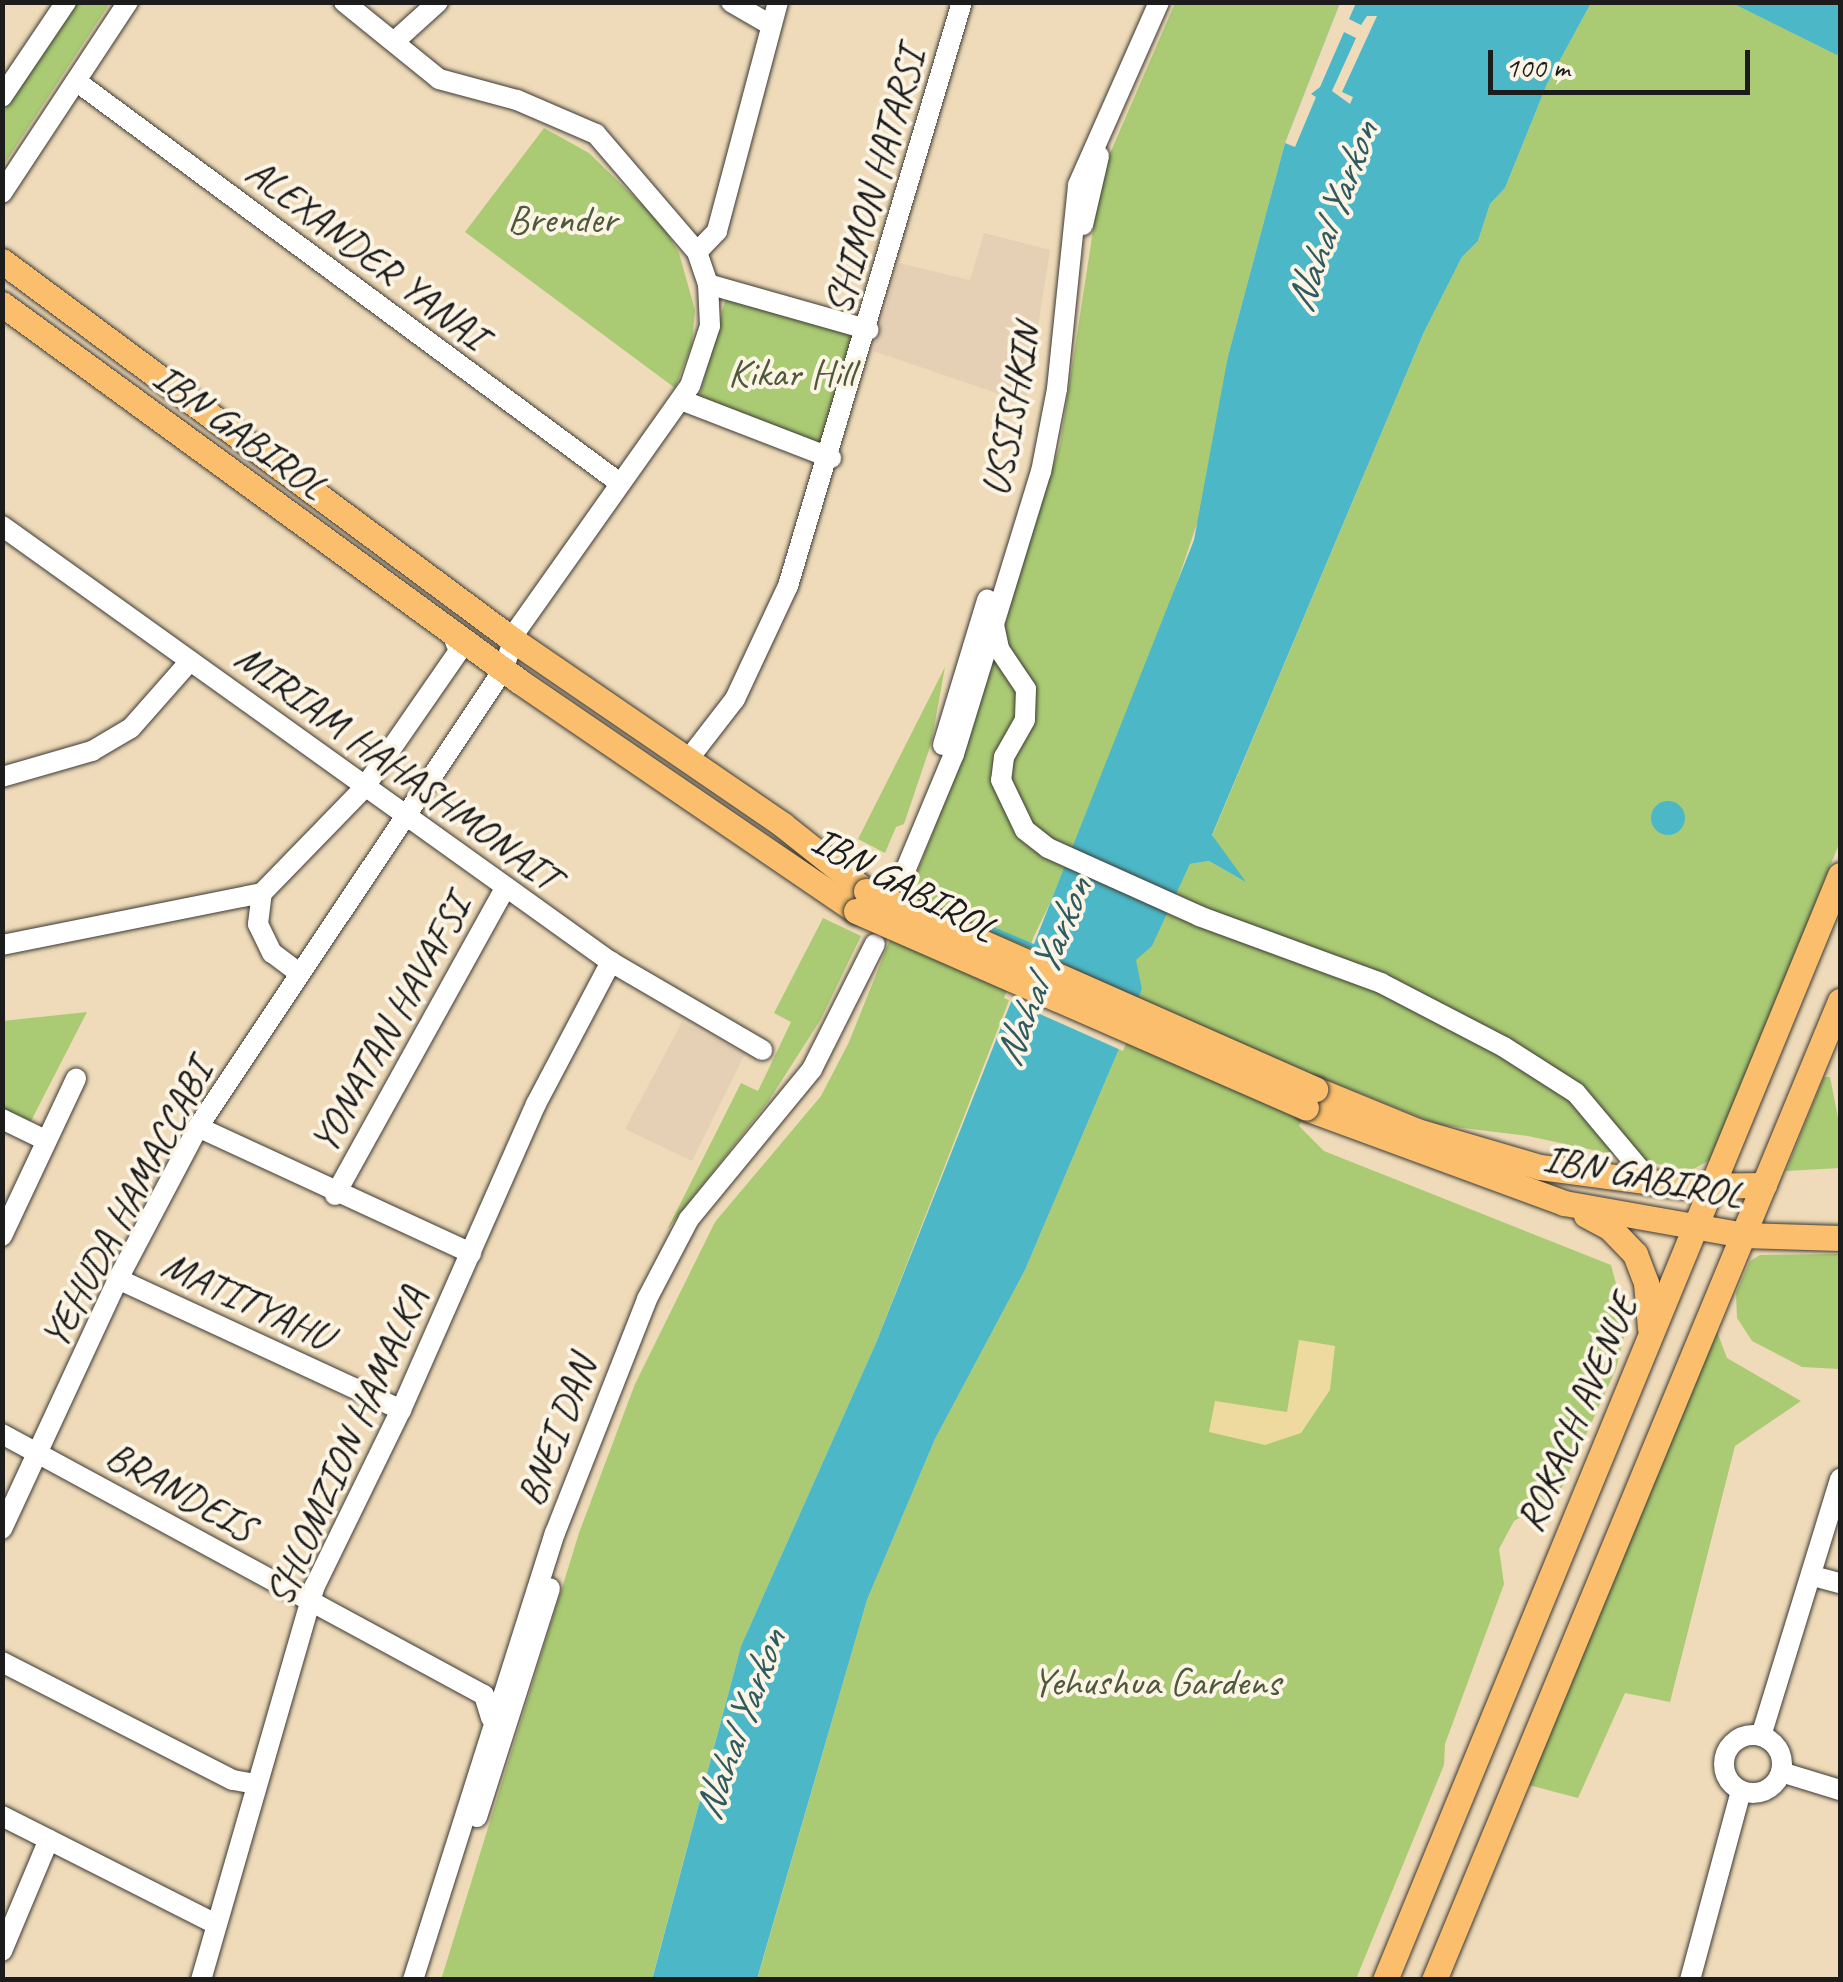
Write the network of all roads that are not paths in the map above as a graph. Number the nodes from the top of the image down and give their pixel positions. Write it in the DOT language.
graph roads {
  1 [pos="66,2"];
  2 [pos="128,2"];
  3 [pos="344,2"];
  4 [pos="438,2"];
  5 [pos="732,2"];
  6 [pos="778,2"];
  7 [pos="962,2"];
  8 [pos="1160,2"];
  9 [pos="769,24"];
  10 [pos="395,41"];
  11 [pos="76,81"];
  12 [pos="2,97"];
  13 [pos="2,193"];
  14 [pos="697,252"];
  15 [pos="2,261"];
  16 [pos="708,284"];
  17 [pos="2,304"];
  18 [pos="869,330"];
  19 [pos="681,400"];
  20 [pos="831,458"];
  21 [pos="617,481"];
  22 [pos="2,526"];
  23 [pos="1008,565"];
  24 [pos="994,620"];
  25 [pos="450,630"];
  26 [pos="512,640"];
  27 [pos="190,661"];
  28 [pos="980,666"];
  29 [pos="503,670"];
  30 [pos="1022,680"];
  31 [pos="957,687"];
  32 [pos="687,761"];
  33 [pos="2,777"];
  34 [pos="364,788"];
  35 [pos="930,804"];
  36 [pos="406,816"];
  37 [pos="1840,875"];
  38 [pos="506,888"];
  39 [pos="262,892"];
  40 [pos="895,895"];
  41 [pos="860,901"];
  42 [pos="2,946"];
  43 [pos="610,962"];
  44 [pos="298,972"];
  45 [pos="1840,1001"];
  46 [pos="762,1050"];
  47 [pos="76,1079"];
  48 [pos="1311,1099"];
  49 [pos="2,1119"];
  50 [pos="198,1126"];
  51 [pos="45,1140"];
  52 [pos="1649,1180"];
  53 [pos="1764,1185"];
  54 [pos="1710,1187"];
  55 [pos="335,1195"];
  56 [pos="1564,1204"];
  57 [pos="1694,1229"];
  58 [pos="2,1236"];
  59 [pos="1743,1236"];
  60 [pos="1840,1238"];
  61 [pos="471,1252"];
  62 [pos="118,1278"];
  63 [pos="1650,1335"];
  64 [pos="402,1410"];
  65 [pos="2,1434"];
  66 [pos="39,1453"];
  67 [pos="1840,1480"];
  68 [pos="2,1529"];
  69 [pos="1812,1576"];
  70 [pos="1840,1584"];
  71 [pos="310,1601"];
  72 [pos="2,1662"];
  73 [pos="524,1673"];
  74 [pos="492,1695"];
  75 [pos="1761,1736"];
  76 [pos="1781,1772"];
  77 [pos="256,1784"];
  78 [pos="1840,1790"];
  79 [pos="1740,1791"];
  80 [pos="2,1816"];
  81 [pos="49,1839"];
  82 [pos="216,1924"];
  83 [pos="2,1951"];
  84 [pos="202,1980"];
  85 [pos="413,1980"];
  86 [pos="426,1980"];
  87 [pos="1385,1980"];
  88 [pos="1434,1980"];
  89 [pos="1690,1980"];
  1 -- 12 [label="street"];
  2 -- 11 [label="street"];
  3 -- 10 [label="street"];
  4 -- 10 [label="street"];
  5 -- 9 [label="street"];
  6 -- 9 [label="street"];
  7 -- 18 [label="street, SHIMON HATARSI"];
  8 -- 23 [label="street, USSISHKIN"];
  9 -- 14 [label="street"];
  10 -- 14 [label="street"];
  11 -- 13 [label="street"];
  11 -- 21 [label="street, ALEXANDER YANAI"];
  14 -- 16 [label="street, YEHUDA HAMACCABI"];
  15 -- 26 [label="main road, IBN GABIROL"];
  16 -- 18 [label="street"];
  16 -- 19 [label="street, YEHUDA HAMACCABI"];
  17 -- 25 [label="main road, IBN GABIROL"];
  18 -- 20 [label="street, SHIMON HATARSI"];
  19 -- 20 [label="street"];
  19 -- 21 [label="street, YEHUDA HAMACCABI"];
  20 -- 32 [label="street, SHIMON HATARSI"];
  21 -- 26 [label="street, YEHUDA HAMACCABI"];
  22 -- 27 [label="street, MIRIAM HAHASHMONAIT"];
  23 -- 24 [label="street, USSISHKIN"];
  23 -- 31 [label="street, USSISHKIN"];
  24 -- 28 [label="street, USSISHKIN"];
  24 -- 30 [label="street"];
  25 -- 29 [label="main road, IBN GABIROL"];
  25 -- 34 [label="street"];
  26 -- 29 [label="street, YEHUDA HAMACCABI"];
  26 -- 32 [label="main road, IBN GABIROL"];
  27 -- 33 [label="street"];
  27 -- 34 [label="street, MIRIAM HAHASHMONAIT"];
  28 -- 30 [label="street"];
  28 -- 31 [label="street"];
  28 -- 35 [label="street, USSISHKIN"];
  29 -- 36 [label="street, YEHUDA HAMACCABI"];
  29 -- 41 [label="main road, IBN GABIROL"];
  30 -- 52 [label="street"];
  31 -- 35 [label="street, USSISHKIN"];
  32 -- 41 [label="main road, IBN GABIROL"];
  34 -- 36 [label="street, MIRIAM HAHASHMONAIT"];
  34 -- 39 [label="street"];
  35 -- 40 [label="street, USSISHKIN"];
  36 -- 38 [label="street, MIRIAM HAHASHMONAIT"];
  36 -- 44 [label="street, YEHUDA HAMACCABI"];
  37 -- 54 [label="main road, ROKACH AVENUE"];
  38 -- 43 [label="street, MIRIAM HAHASHMONAIT"];
  38 -- 55 [label="street, YONATAN HAVAFSI"];
  39 -- 42 [label="street"];
  39 -- 44 [label="street"];
  41 -- 48 [label="main road, IBN GABIROL, bridge"];
  43 -- 46 [label="street, MIRIAM HAHASHMONAIT"];
  43 -- 61 [label="street, SHLOMZION HAMALKA"];
  44 -- 50 [label="street, YEHUDA HAMACCABI"];
  45 -- 53 [label="main road, ROKACH AVENUE"];
  47 -- 51 [label="street"];
  48 -- 52 [label="main road, IBN GABIROL"];
  48 -- 56 [label="main road, IBN GABIROL"];
  49 -- 51 [label="street"];
  50 -- 55 [label="street"];
  50 -- 62 [label="street, YEHUDA HAMACCABI"];
  51 -- 58 [label="street"];
  52 -- 54 [label="main road, IBN GABIROL"];
  53 -- 54 [label="main road, IBN GABIROL"];
  53 -- 59 [label="main road, ROKACH AVENUE"];
  54 -- 57 [label="main road, ROKACH AVENUE"];
  55 -- 61 [label="street"];
  56 -- 57 [label="main road, IBN GABIROL"];
  56 -- 63 [label="main road"];
  57 -- 59 [label="main road, IBN GABIROL"];
  57 -- 63 [label="main road, ROKACH AVENUE"];
  59 -- 60 [label="main road, IBN GABIROL"];
  59 -- 88 [label="main road, ROKACH AVENUE"];
  61 -- 64 [label="street, SHLOMZION HAMALKA"];
  62 -- 64 [label="street, MATITYAHU"];
  62 -- 66 [label="street, YEHUDA HAMACCABI"];
  63 -- 87 [label="main road, ROKACH AVENUE"];
  64 -- 71 [label="street, SHLOMZION HAMALKA"];
  65 -- 66 [label="street, BRANDEIS"];
  66 -- 68 [label="street, YEHUDA HAMACCABI"];
  66 -- 71 [label="street, BRANDEIS"];
  67 -- 69 [label="street"];
  69 -- 70 [label="street"];
  69 -- 75 [label="street"];
  71 -- 74 [label="street, BRANDEIS"];
  71 -- 77 [label="street, SHLOMZION HAMALKA"];
  72 -- 77 [label="street"];
  73 -- 74 [label="street"];
  73 -- 74 [label="street, BNEI DAN"];
  73 -- 86 [label="street, BNEI DAN"];
  74 -- 85 [label="street, BNEI DAN"];
  75 -- 76 [label="street"];
  75 -- 79 [label="street"];
  76 -- 78 [label="street"];
  76 -- 79 [label="street"];
  77 -- 82 [label="street, SHLOMZION HAMALKA"];
  79 -- 89 [label="street"];
  80 -- 81 [label="street"];
  81 -- 82 [label="street"];
  81 -- 83 [label="street"];
  82 -- 84 [label="street, SHLOMZION HAMALKA"];
}
